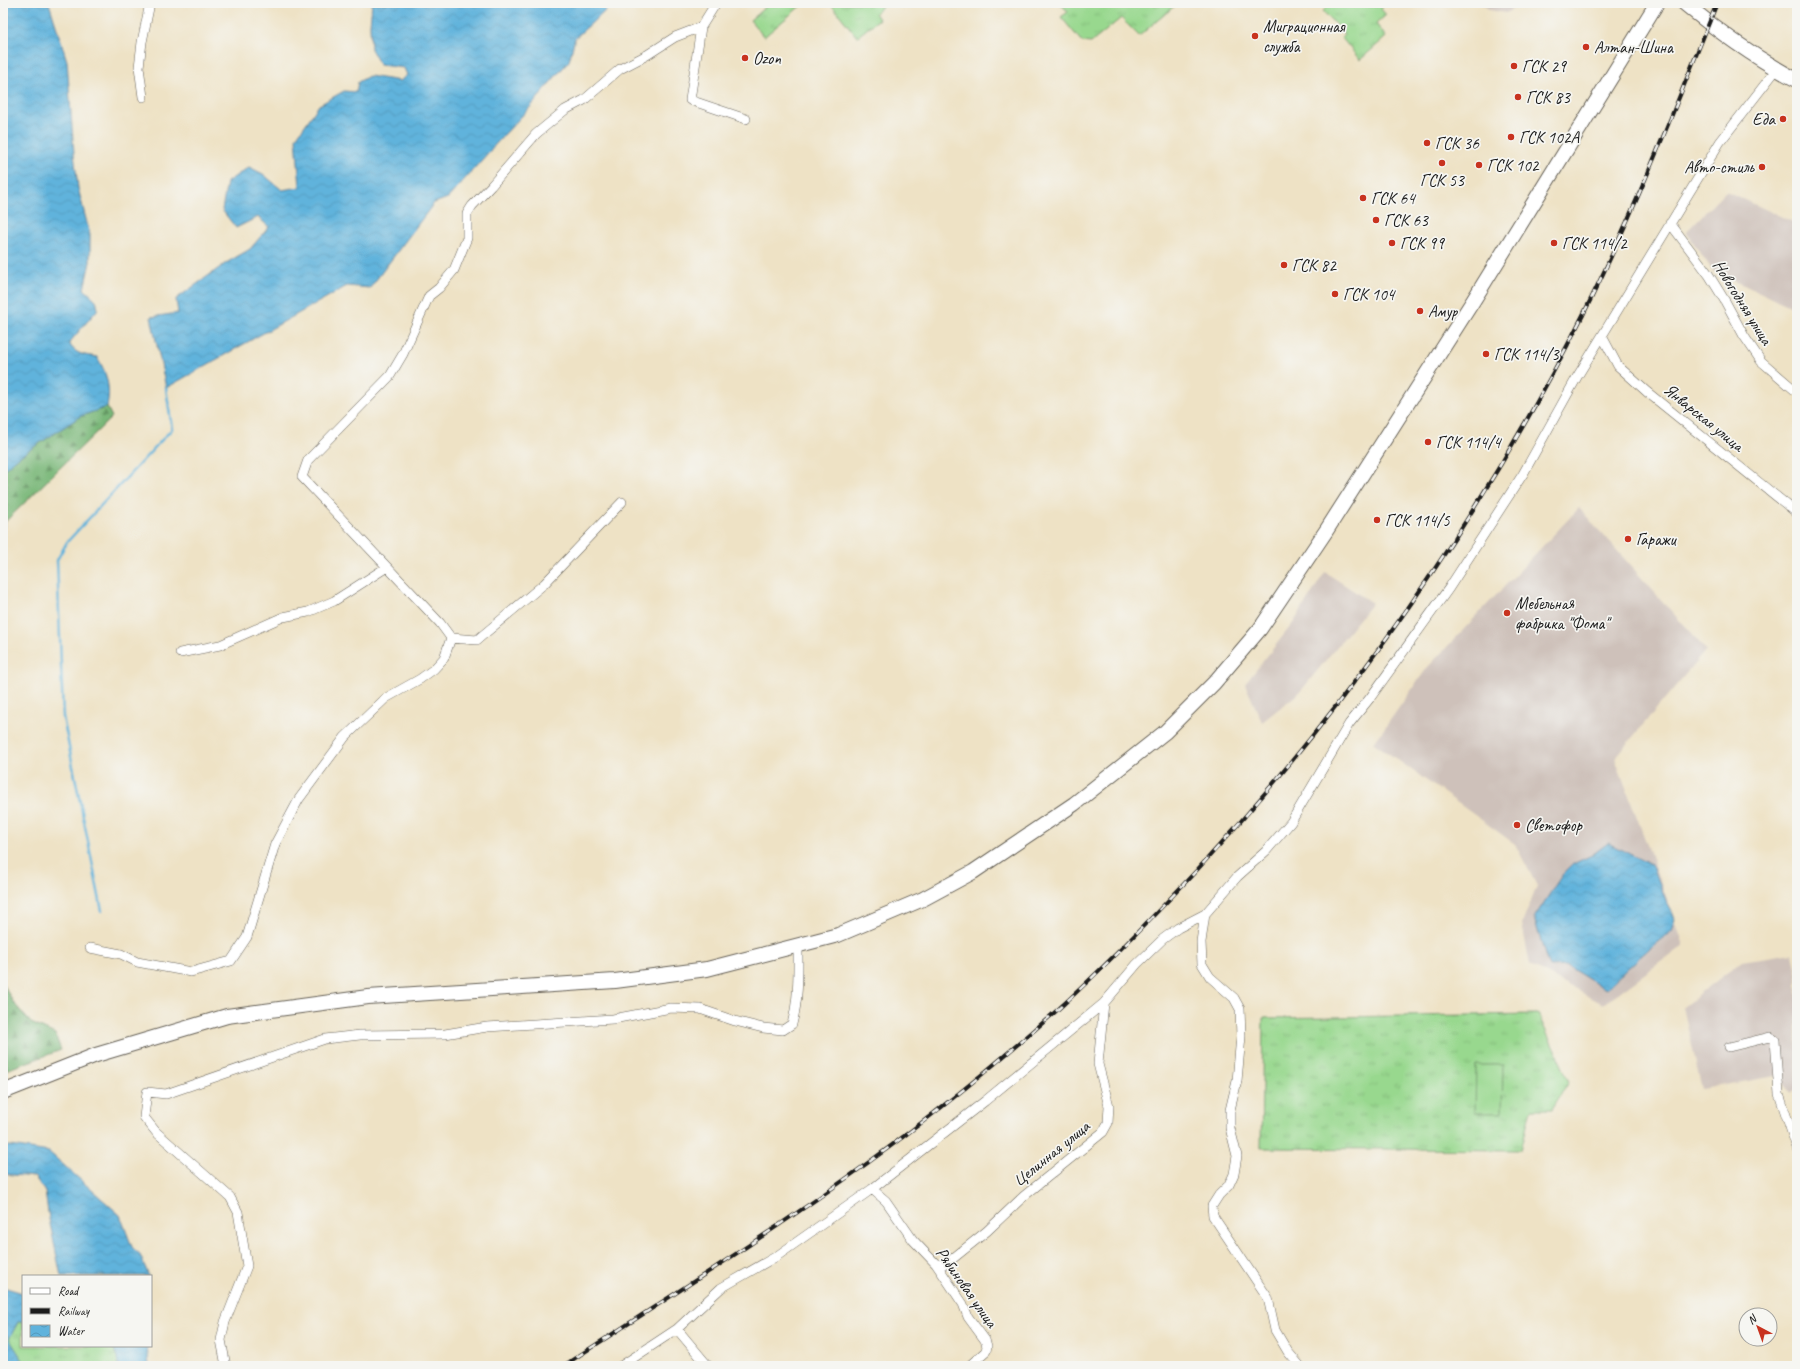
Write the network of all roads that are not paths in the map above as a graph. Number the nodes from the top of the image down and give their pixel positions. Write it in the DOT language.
graph roads {
  1 [pos="150,3"];
  2 [pos="716,3"];
  3 [pos="1658,3"];
  4 [pos="1684,3"];
  5 [pos="701,27"];
  6 [pos="1776,70"];
  7 [pos="1797,80"];
  8 [pos="143,97"];
  9 [pos="746,119"];
  10 [pos="1670,223"];
  11 [pos="1602,336"];
  12 [pos="1797,392"];
  13 [pos="622,502"];
  14 [pos="1797,513"];
  15 [pos="387,567"];
  16 [pos="451,638"];
  17 [pos="180,653"];
  18 [pos="1205,914"];
  19 [pos="798,946"];
  20 [pos="90,948"];
  21 [pos="1104,1003"];
  22 [pos="1729,1047"];
  23 [pos="3,1092"];
  24 [pos="1797,1148"];
  25 [pos="872,1189"];
  26 [pos="936,1264"];
  27 [pos="677,1329"];
  28 [pos="226,1366"];
  29 [pos="621,1366"];
  30 [pos="708,1366"];
  31 [pos="969,1366"];
  32 [pos="1300,1366"];
  1 -- 8 [label="street"];
  2 -- 5 [label="street"];
  3 -- 19 [label="main road"];
  4 -- 6 [label="main road"];
  5 -- 9 [label="street"];
  5 -- 15 [label="street"];
  6 -- 7 [label="main road"];
  6 -- 10 [label="street"];
  10 -- 11 [label="street"];
  10 -- 12 [label="street, Новогодняя улица"];
  11 -- 14 [label="street, Январская улица"];
  11 -- 18 [label="street"];
  13 -- 16 [label="street"];
  15 -- 16 [label="street"];
  15 -- 17 [label="street"];
  16 -- 20 [label="street"];
  18 -- 21 [label="street"];
  18 -- 32 [label="street"];
  19 -- 23 [label="main road"];
  19 -- 28 [label="street"];
  21 -- 25 [label="street"];
  21 -- 26 [label="street, Целинная улица"];
  22 -- 24 [label="street"];
  25 -- 26 [label="street, Рябиновая улица"];
  25 -- 27 [label="street"];
  26 -- 31 [label="street, Рябиновая улица"];
  27 -- 29 [label="street"];
  27 -- 30 [label="street"];
}
